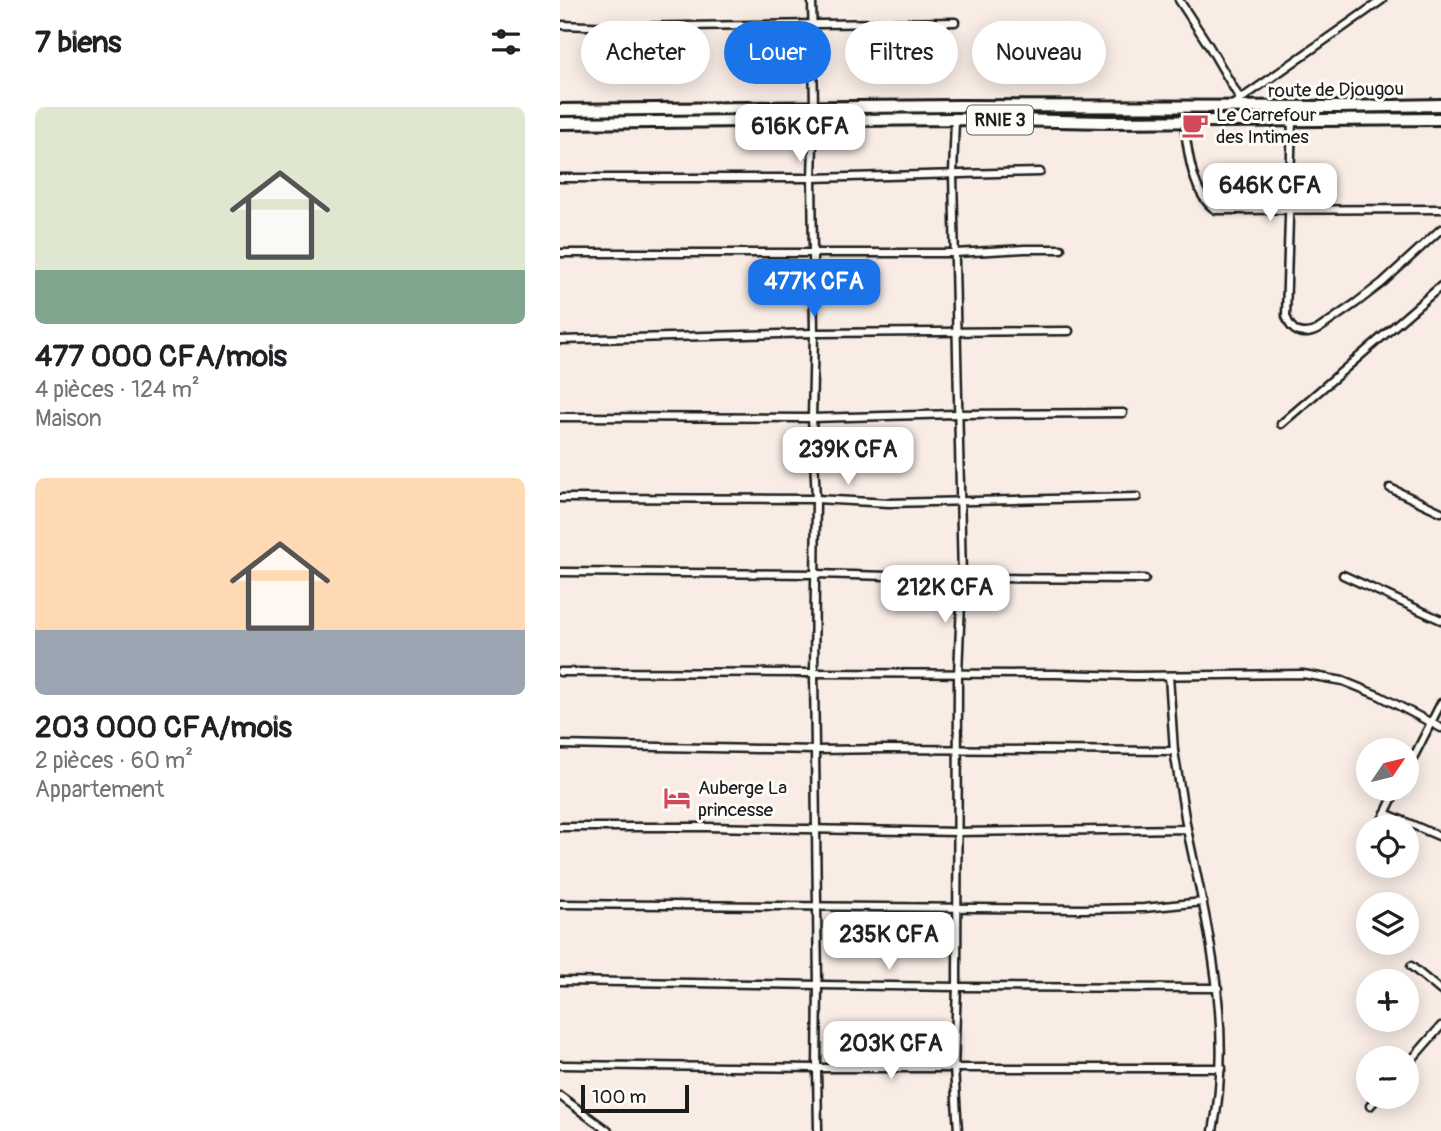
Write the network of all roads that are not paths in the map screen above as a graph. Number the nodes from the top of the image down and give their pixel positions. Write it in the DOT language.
graph roads {
  1 [pos="812,0"];
  2 [pos="1179,0"];
  3 [pos="1382,0"];
  4 [pos="812,21"];
  5 [pos="560,25"];
  6 [pos="724,25"];
  7 [pos="813,84"];
  8 [pos="1240,99"];
  9 [pos="1441,105"];
  10 [pos="814,107"];
  11 [pos="1230,107"];
  12 [pos="1339,107"];
  13 [pos="560,110"];
  14 [pos="1441,118"];
  15 [pos="955,119"];
  16 [pos="1292,120"];
  17 [pos="1339,120"];
  18 [pos="813,121"];
  19 [pos="1184,122"];
  20 [pos="560,123"];
  21 [pos="1040,172"];
  22 [pos="953,174"];
  23 [pos="560,178"];
  24 [pos="812,178"];
  25 [pos="1289,209"];
  26 [pos="1441,209"];
  27 [pos="1441,229"];
  28 [pos="1061,249"];
  29 [pos="560,253"];
  30 [pos="955,253"];
  31 [pos="813,254"];
  32 [pos="1441,286"];
  33 [pos="1069,331"];
  34 [pos="956,332"];
  35 [pos="814,333"];
  36 [pos="560,340"];
  37 [pos="1122,413"];
  38 [pos="957,414"];
  39 [pos="560,417"];
  40 [pos="812,418"];
  41 [pos="1281,424"];
  42 [pos="1390,488"];
  43 [pos="1137,497"];
  44 [pos="560,498"];
  45 [pos="816,499"];
  46 [pos="960,501"];
  47 [pos="1441,512"];
  48 [pos="560,572"];
  49 [pos="815,574"];
  50 [pos="1343,575"];
  51 [pos="962,578"];
  52 [pos="1145,579"];
  53 [pos="1441,620"];
  54 [pos="560,673"];
  55 [pos="814,673"];
  56 [pos="958,674"];
  57 [pos="1169,676"];
  58 [pos="1441,703"];
  59 [pos="1430,723"];
  60 [pos="1441,728"];
  61 [pos="560,745"];
  62 [pos="1419,745"];
  63 [pos="816,750"];
  64 [pos="958,750"];
  65 [pos="1174,751"];
  66 [pos="1390,802"];
  67 [pos="1385,813"];
  68 [pos="560,827"];
  69 [pos="816,828"];
  70 [pos="1187,830"];
  71 [pos="957,832"];
  72 [pos="1441,837"];
  73 [pos="1203,902"];
  74 [pos="560,904"];
  75 [pos="818,907"];
  76 [pos="957,908"];
  77 [pos="1411,966"];
  78 [pos="560,981"];
  79 [pos="818,984"];
  80 [pos="957,986"];
  81 [pos="1218,988"];
  82 [pos="1441,991"];
  83 [pos="1441,1026"];
  84 [pos="1419,1051"];
  85 [pos="560,1065"];
  86 [pos="817,1068"];
  87 [pos="954,1068"];
  88 [pos="1222,1068"];
  89 [pos="560,1096"];
  90 [pos="608,1131"];
  91 [pos="818,1131"];
  92 [pos="958,1131"];
  93 [pos="1213,1131"];
  1 -- 4 [label="street"];
  2 -- 8 [label="street"];
  3 -- 8 [label="street"];
  5 -- 6 [label="street"];
  7 -- 10 [label="street"];
  8 -- 11 [label="street"];
  9 -- 12 [label="highway, route de Djougou / RNIE 3"];
  10 -- 11 [label="highway, route de Djougou / RNIE 3"];
  10 -- 13 [label="highway, route de Djougou / RNIE 3"];
  10 -- 18 [label="street"];
  11 -- 12 [label="highway, route de Djougou / RNIE 3"];
  12 -- 17 [label="highway"];
  14 -- 17 [label="highway, route de Djougou / RNIE 3"];
  15 -- 18 [label="highway, route de Djougou / RNIE 3"];
  15 -- 19 [label="highway, route de Djougou / RNIE 3"];
  15 -- 22 [label="street"];
  16 -- 17 [label="highway, route de Djougou / RNIE 3"];
  16 -- 19 [label="highway, route de Djougou / RNIE 3"];
  16 -- 25 [label="street"];
  18 -- 20 [label="highway, route de Djougou / RNIE 3"];
  18 -- 24 [label="street"];
  19 -- 25 [label="street"];
  21 -- 22 [label="street"];
  22 -- 24 [label="street"];
  22 -- 30 [label="street"];
  23 -- 24 [label="street"];
  24 -- 31 [label="street"];
  25 -- 26 [label="street"];
  25 -- 27 [label="street"];
  28 -- 30 [label="street"];
  29 -- 31 [label="street"];
  30 -- 31 [label="street"];
  30 -- 34 [label="street"];
  31 -- 35 [label="street"];
  32 -- 41 [label="street"];
  33 -- 34 [label="street"];
  34 -- 35 [label="street"];
  34 -- 38 [label="street"];
  35 -- 36 [label="street"];
  35 -- 40 [label="street"];
  37 -- 38 [label="street"];
  38 -- 40 [label="street"];
  38 -- 46 [label="street"];
  39 -- 40 [label="street"];
  40 -- 45 [label="street"];
  42 -- 47 [label="street"];
  43 -- 46 [label="street"];
  44 -- 45 [label="street"];
  45 -- 46 [label="street"];
  45 -- 49 [label="street"];
  46 -- 51 [label="street"];
  48 -- 49 [label="street"];
  49 -- 51 [label="street"];
  49 -- 55 [label="street"];
  50 -- 53 [label="street"];
  51 -- 52 [label="street"];
  51 -- 56 [label="street"];
  54 -- 55 [label="street"];
  55 -- 56 [label="street"];
  55 -- 63 [label="street"];
  56 -- 57 [label="street"];
  56 -- 64 [label="street"];
  57 -- 59 [label="street"];
  57 -- 65 [label="street"];
  58 -- 59 [label="street"];
  59 -- 60 [label="street"];
  59 -- 62 [label="street"];
  61 -- 63 [label="street"];
  63 -- 64 [label="street"];
  63 -- 69 [label="street"];
  64 -- 65 [label="street"];
  64 -- 71 [label="street"];
  65 -- 70 [label="street"];
  66 -- 67 [label="street"];
  67 -- 72 [label="street"];
  68 -- 69 [label="street"];
  69 -- 71 [label="street"];
  69 -- 75 [label="street"];
  70 -- 71 [label="street"];
  70 -- 73 [label="street"];
  71 -- 76 [label="street"];
  73 -- 76 [label="street"];
  73 -- 81 [label="street"];
  74 -- 75 [label="street"];
  75 -- 76 [label="street"];
  75 -- 79 [label="street"];
  76 -- 80 [label="street"];
  77 -- 82 [label="street"];
  78 -- 79 [label="street"];
  79 -- 80 [label="street"];
  79 -- 86 [label="street"];
  80 -- 81 [label="street"];
  80 -- 87 [label="street"];
  81 -- 88 [label="street"];
  83 -- 84 [label="street"];
  85 -- 86 [label="street"];
  86 -- 87 [label="street"];
  86 -- 91 [label="street"];
  87 -- 88 [label="street"];
  87 -- 92 [label="street"];
  88 -- 93 [label="street"];
  89 -- 90 [label="street"];
}
